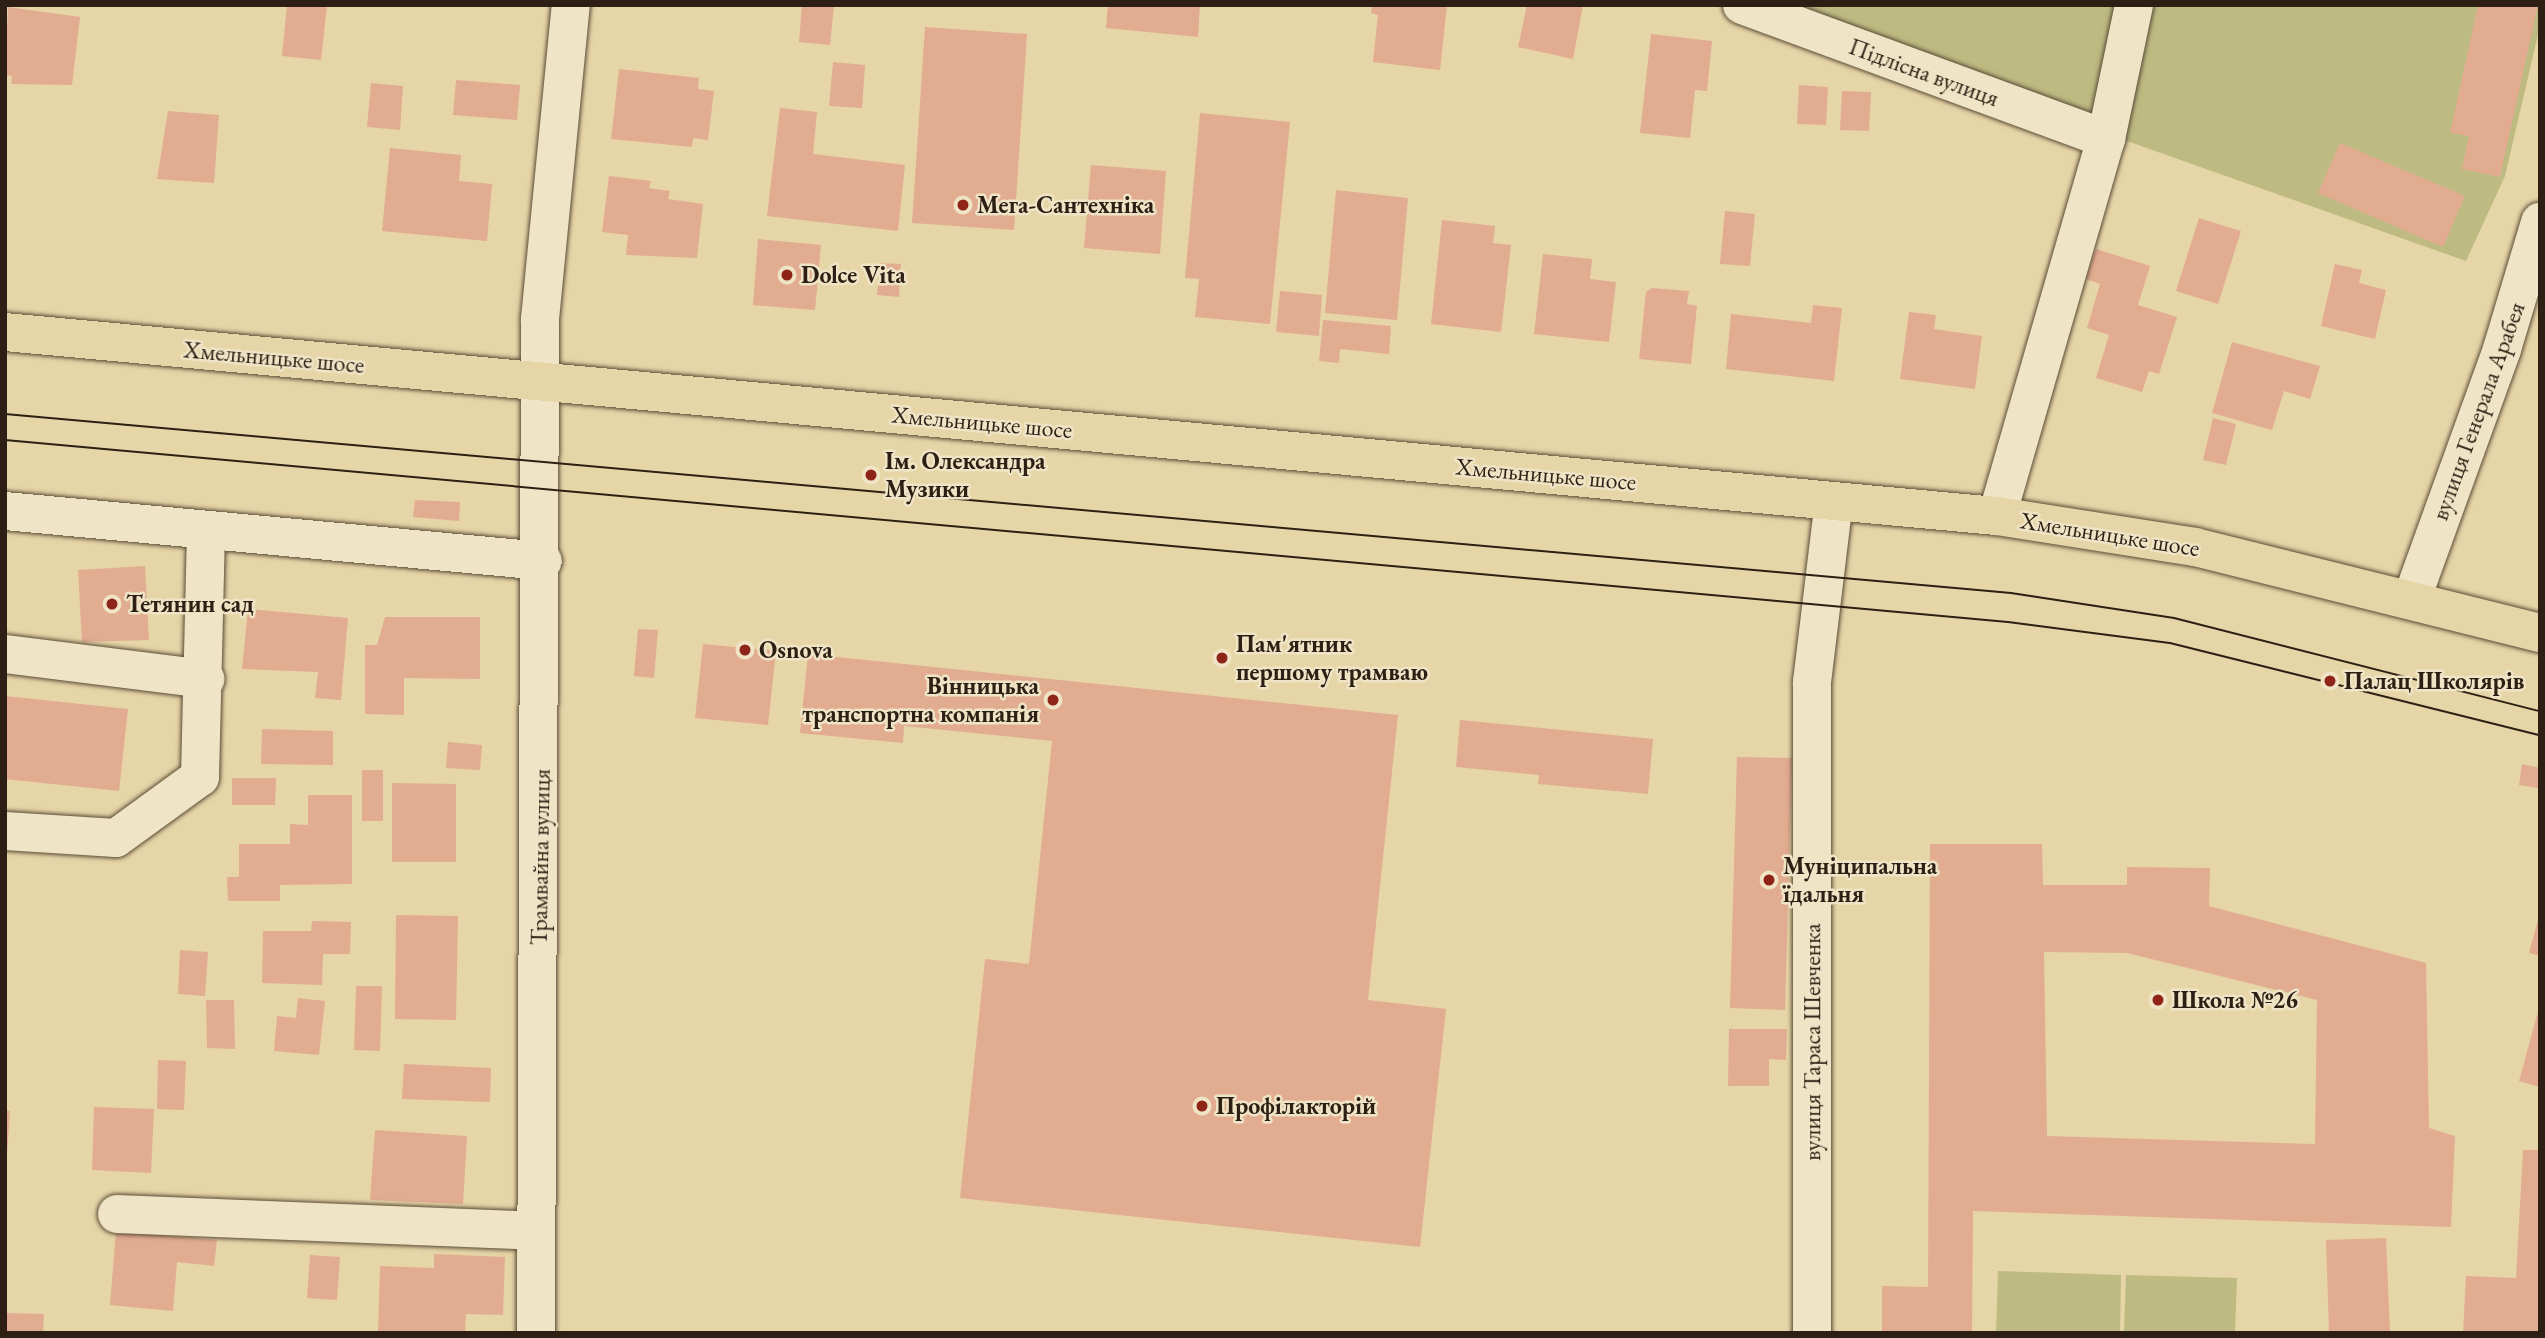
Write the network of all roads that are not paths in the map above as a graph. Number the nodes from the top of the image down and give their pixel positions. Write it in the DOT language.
graph roads {
  1 [pos="571,5"];
  2 [pos="2134,5"];
  3 [pos="1750,7"];
  4 [pos="2106,139"];
  5 [pos="2540,222"];
  6 [pos="5,332"];
  7 [pos="542,381"];
  8 [pos="1834,500"];
  9 [pos="5,511"];
  10 [pos="1997,516"];
  11 [pos="206,530"];
  12 [pos="543,561"];
  13 [pos="2412,598"];
  14 [pos="2540,633"];
  15 [pos="5,654"];
  16 [pos="205,679"];
  17 [pos="5,831"];
  18 [pos="117,1214"];
  19 [pos="535,1231"];
  20 [pos="536,1333"];
  21 [pos="1812,1333"];
  1 -- 7 [label="street"];
  2 -- 4 [label="street"];
  3 -- 4 [label="street, Підлісна вулиця"];
  4 -- 10 [label="street"];
  5 -- 13 [label="street, вулиця Генерала Арабея"];
  6 -- 7 [label="main road, Хмельницьке шосе"];
  7 -- 8 [label="main road, Хмельницьке шосе"];
  7 -- 12 [label="street, Трамвайна вулиця"];
  8 -- 10 [label="main road, Хмельницьке шосе"];
  8 -- 21 [label="street, вулиця Тараса Шевченка"];
  9 -- 11 [label="street"];
  10 -- 13 [label="main road, Хмельницьке шосе"];
  11 -- 12 [label="street"];
  11 -- 16 [label="street"];
  12 -- 19 [label="street, Трамвайна вулиця"];
  13 -- 14 [label="main road, Хмельницьке шосе"];
  15 -- 16 [label="street"];
  16 -- 17 [label="street"];
  18 -- 19 [label="street"];
  19 -- 20 [label="street, Трамвайна вулиця"];
}
